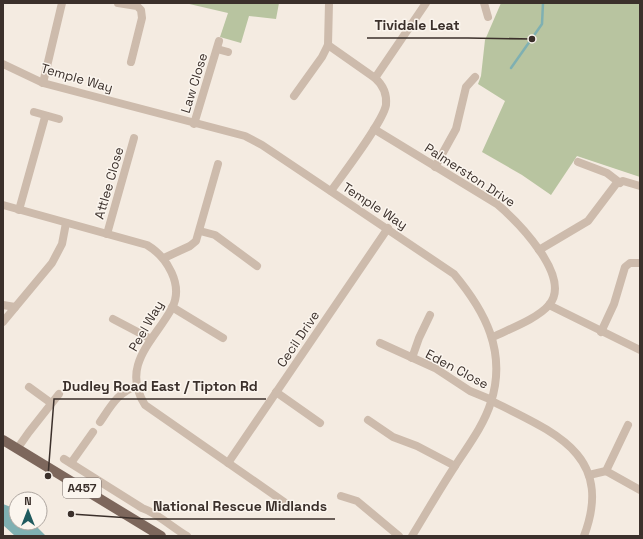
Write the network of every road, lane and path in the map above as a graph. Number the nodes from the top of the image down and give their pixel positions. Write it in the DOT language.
graph roads {
  1 [pos="62,3"];
  2 [pos="118,3"];
  3 [pos="329,3"];
  4 [pos="426,3"];
  5 [pos="484,3"];
  6 [pos="488,17"];
  7 [pos="328,45"];
  8 [pos="228,52"];
  9 [pos="131,62"];
  10 [pos="3,64"];
  11 [pos="475,77"];
  12 [pos="375,78"];
  13 [pos="43,83"];
  14 [pos="294,96"];
  15 [pos="34,112"];
  16 [pos="45,117"];
  17 [pos="59,120"];
  18 [pos="194,124"];
  19 [pos="374,128"];
  20 [pos="134,138"];
  21 [pos="578,162"];
  22 [pos="218,164"];
  23 [pos="435,167"];
  24 [pos="620,182"];
  25 [pos="640,186"];
  26 [pos="331,191"];
  27 [pos="3,205"];
  28 [pos="20,210"];
  29 [pos="66,223"];
  30 [pos="388,228"];
  31 [pos="200,231"];
  32 [pos="107,234"];
  33 [pos="539,250"];
  34 [pos="164,258"];
  35 [pos="640,263"];
  36 [pos="257,266"];
  37 [pos="3,305"];
  38 [pos="549,306"];
  39 [pos="16,307"];
  40 [pos="172,308"];
  41 [pos="430,315"];
  42 [pos="113,319"];
  43 [pos="3,322"];
  44 [pos="600,332"];
  45 [pos="493,337"];
  46 [pos="223,338"];
  47 [pos="152,339"];
  48 [pos="380,343"];
  49 [pos="640,350"];
  50 [pos="412,358"];
  51 [pos="137,386"];
  52 [pos="29,387"];
  53 [pos="276,392"];
  54 [pos="59,394"];
  55 [pos="492,401"];
  56 [pos="51,403"];
  57 [pos="368,420"];
  58 [pos="100,422"];
  59 [pos="320,423"];
  60 [pos="628,425"];
  61 [pos="93,432"];
  62 [pos="3,440"];
  63 [pos="17,449"];
  64 [pos="64,459"];
  65 [pos="71,463"];
  66 [pos="228,463"];
  67 [pos="455,466"];
  68 [pos="606,471"];
  69 [pos="589,475"];
  70 [pos="640,490"];
  71 [pos="341,496"];
  72 [pos="287,504"];
  73 [pos="142,508"];
  74 [pos="134,520"];
  75 [pos="161,536"];
  76 [pos="187,536"];
  77 [pos="398,536"];
  78 [pos="412,536"];
  79 [pos="584,536"];
  1 -- 13 [label="street"];
  2 -- 9 [label="street"];
  3 -- 7 [label="street"];
  4 -- 12 [label="street"];
  5 -- 6 [label="street"];
  7 -- 12 [label="street"];
  7 -- 14 [label="street"];
  8 -- 18 [label="street, Law Close"];
  10 -- 13 [label="street, Temple Way"];
  11 -- 23 [label="street"];
  12 -- 19 [label="street"];
  13 -- 18 [label="street, Temple Way"];
  15 -- 16 [label="street"];
  16 -- 17 [label="street"];
  16 -- 28 [label="street"];
  18 -- 26 [label="street, Temple Way"];
  19 -- 23 [label="street, Palmerston Drive"];
  19 -- 26 [label="street"];
  20 -- 32 [label="street, Attlee Close"];
  21 -- 24 [label="street"];
  22 -- 31 [label="street"];
  23 -- 33 [label="street, Palmerston Drive"];
  24 -- 25 [label="street"];
  24 -- 33 [label="street"];
  26 -- 30 [label="street, Temple Way"];
  27 -- 28 [label="street, Peel Way"];
  28 -- 29 [label="street, Peel Way"];
  29 -- 32 [label="street, Peel Way"];
  29 -- 39 [label="street"];
  30 -- 45 [label="street, Temple Way"];
  30 -- 53 [label="street, Cecil Drive"];
  31 -- 34 [label="street"];
  31 -- 36 [label="street"];
  32 -- 34 [label="street, Peel Way"];
  33 -- 38 [label="street, Palmerston Drive"];
  34 -- 40 [label="street, Peel Way"];
  35 -- 44 [label="street"];
  37 -- 39 [label="street"];
  38 -- 44 [label="street"];
  38 -- 45 [label="street"];
  39 -- 43 [label="street"];
  40 -- 46 [label="street"];
  40 -- 47 [label="street, Peel Way"];
  41 -- 50 [label="street, Eden Close"];
  42 -- 47 [label="street"];
  44 -- 49 [label="street"];
  45 -- 55 [label="street, Temple Way"];
  47 -- 51 [label="street, Peel Way"];
  48 -- 50 [label="street, Eden Close"];
  50 -- 55 [label="street, Eden Close"];
  51 -- 58 [label="street"];
  51 -- 66 [label="street, Peel Way"];
  52 -- 56 [label="street"];
  53 -- 59 [label="street"];
  53 -- 66 [label="street, Cecil Drive"];
  54 -- 56 [label="street"];
  55 -- 67 [label="street, Temple Way"];
  55 -- 69 [label="street, Eden Close"];
  56 -- 63 [label="street"];
  57 -- 67 [label="street"];
  60 -- 68 [label="street"];
  61 -- 65 [label="street"];
  62 -- 63 [label="main road, A457"];
  63 -- 74 [label="main road, A457"];
  64 -- 65 [label="street"];
  65 -- 73 [label="street"];
  66 -- 72 [label="street, Peel Way"];
  67 -- 78 [label="street, Temple Way"];
  68 -- 69 [label="street"];
  68 -- 70 [label="street"];
  69 -- 79 [label="street, Eden Close"];
  71 -- 77 [label="street"];
  73 -- 74 [label="street"];
  73 -- 76 [label="street"];
  74 -- 75 [label="main road, A457"];
}
